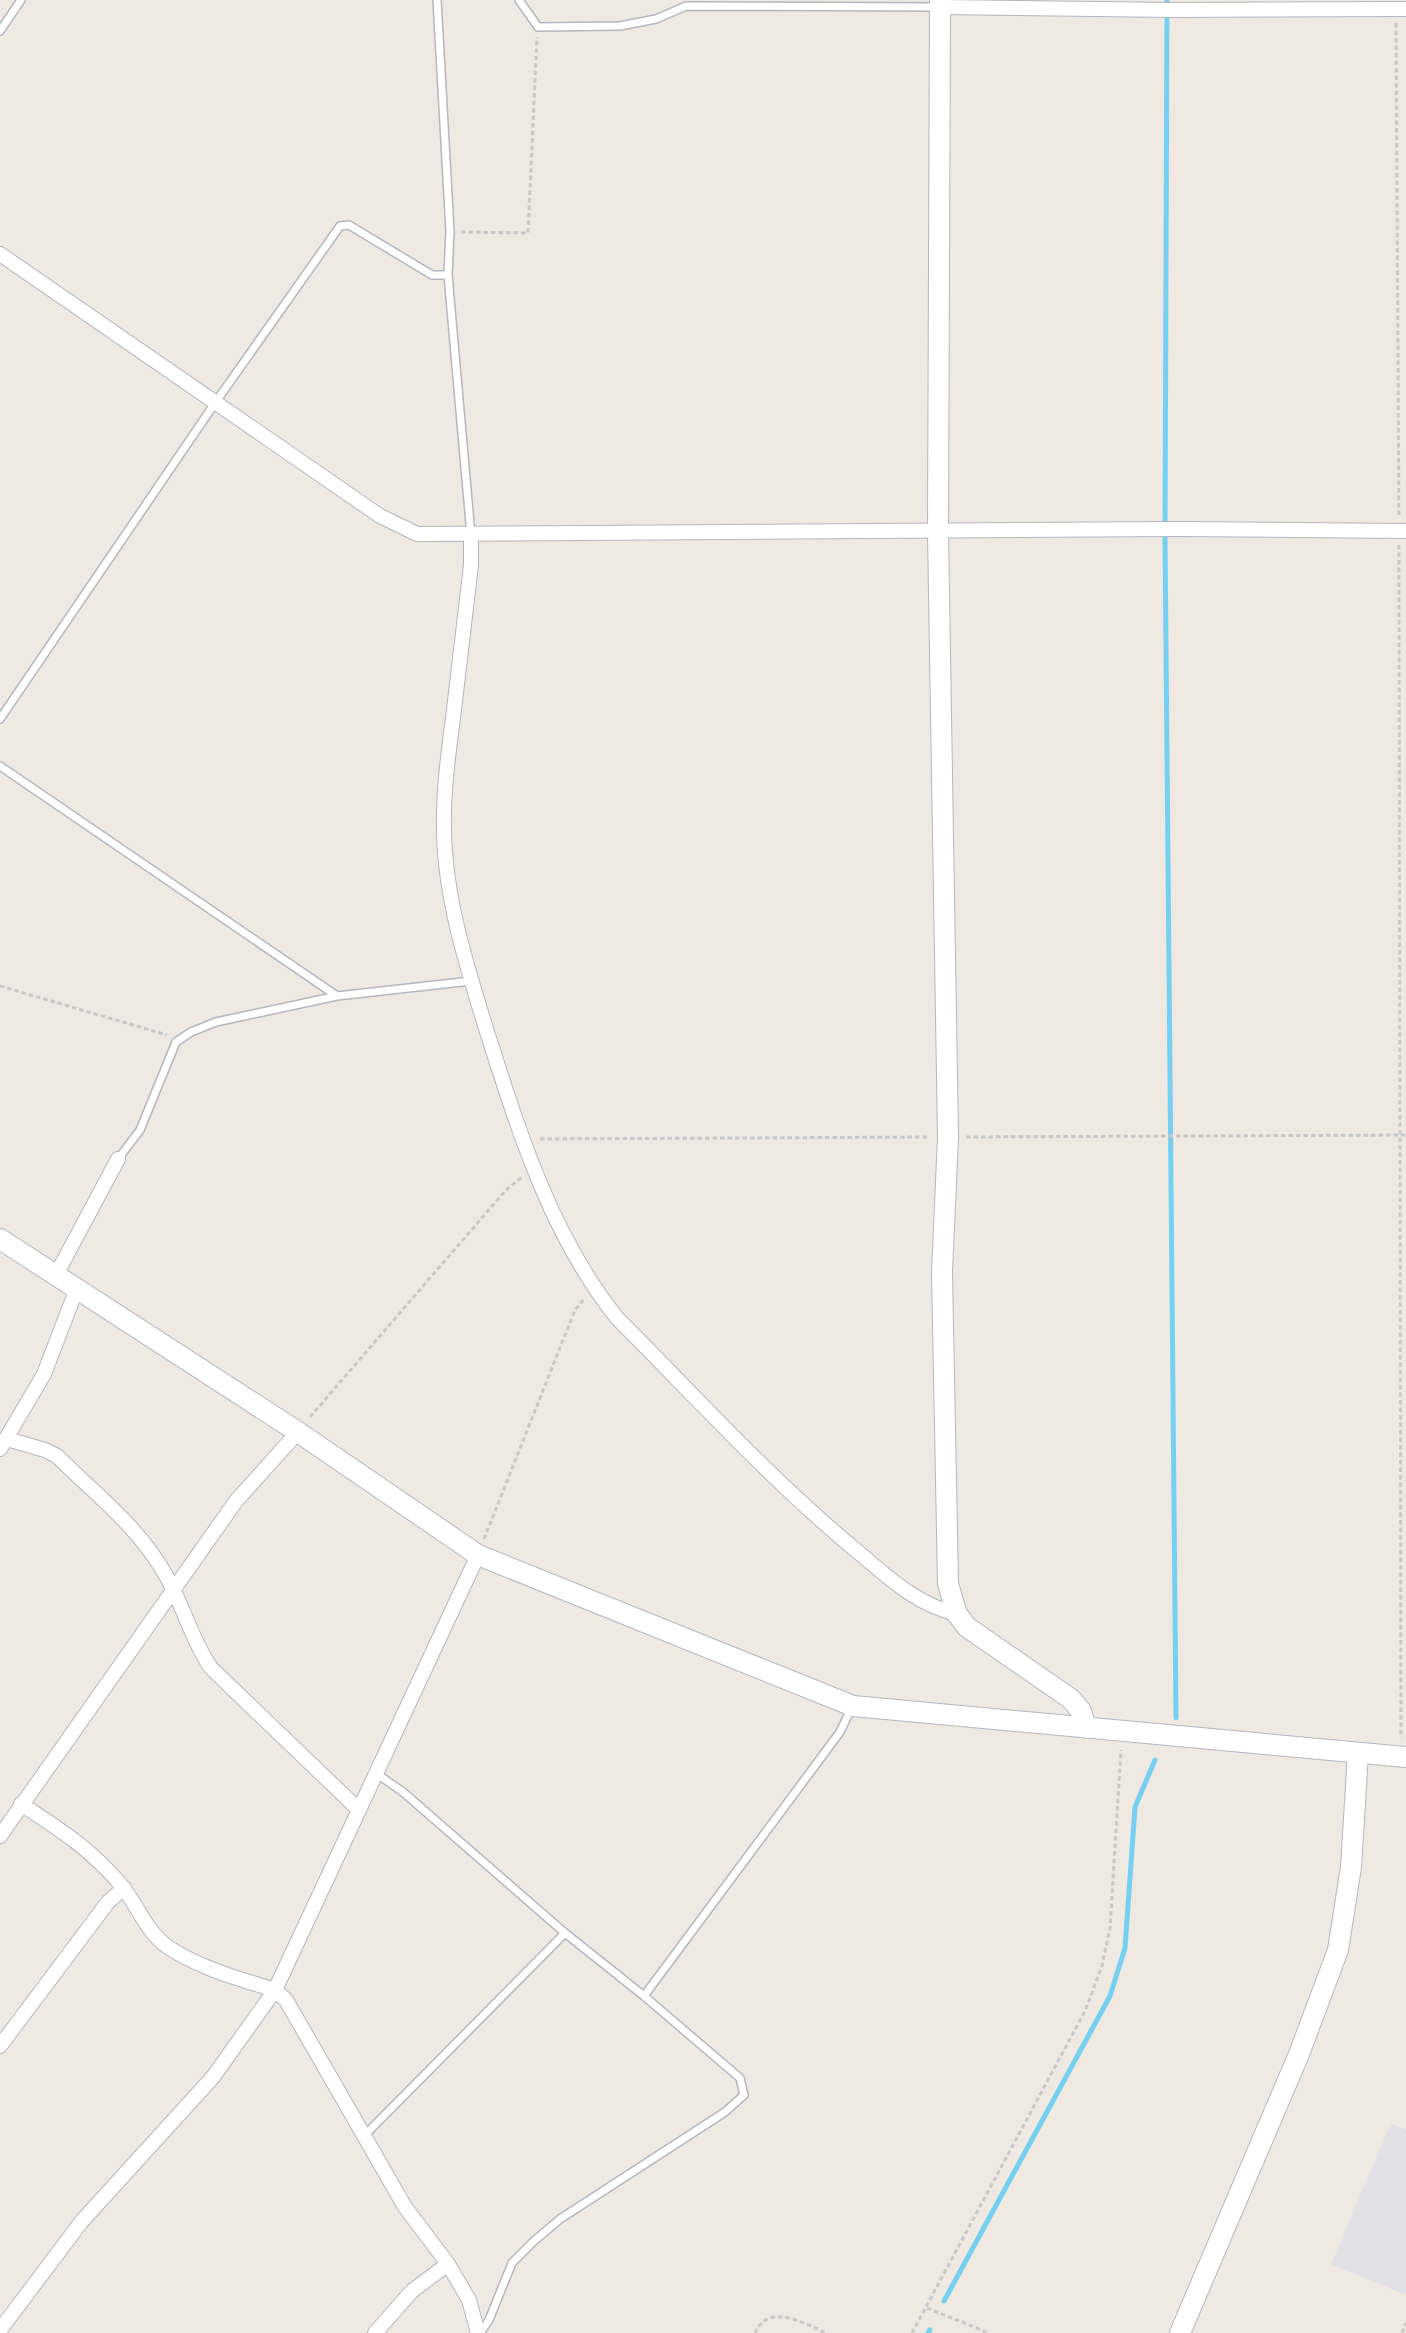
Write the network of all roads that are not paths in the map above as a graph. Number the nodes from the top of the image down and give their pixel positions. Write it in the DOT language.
graph roads {
  1 [pos="21,0"];
  2 [pos="437,0"];
  3 [pos="519,0"];
  4 [pos="686,3"];
  5 [pos="940,3"];
  6 [pos="1401,9"];
  7 [pos="0,31"];
  8 [pos="0,254"];
  9 [pos="448,275"];
  10 [pos="215,403"];
  11 [pos="1403,531"];
  12 [pos="938,532"];
  13 [pos="471,536"];
  14 [pos="0,719"];
  15 [pos="0,766"];
  16 [pos="471,981"];
  17 [pos="337,996"];
  18 [pos="118,1159"];
  19 [pos="0,1239"];
  20 [pos="56,1275"];
  21 [pos="77,1288"];
  22 [pos="298,1432"];
  23 [pos="4,1444"];
  24 [pos="478,1555"];
  25 [pos="173,1590"];
  26 [pos="957,1614"];
  27 [pos="853,1706"];
  28 [pos="1086,1728"];
  29 [pos="1358,1752"];
  30 [pos="1403,1757"];
  31 [pos="378,1774"];
  32 [pos="21,1804"];
  33 [pos="359,1810"];
  34 [pos="0,1836"];
  35 [pos="124,1888"];
  36 [pos="565,1934"];
  37 [pos="275,1990"];
  38 [pos="644,1996"];
  39 [pos="0,2046"];
  40 [pos="363,2137"];
  41 [pos="448,2264"];
  42 [pos="0,2330"];
  43 [pos="375,2333"];
  44 [pos="479,2333"];
  45 [pos="1180,2333"];
  1 -- 7 [label="lane"];
  2 -- 9 [label="lane"];
  3 -- 4 [label="lane"];
  4 -- 5 [label="lane"];
  5 -- 6 [label="street"];
  5 -- 12 [label="street"];
  8 -- 10 [label="street"];
  9 -- 10 [label="lane"];
  9 -- 13 [label="lane"];
  10 -- 13 [label="street"];
  10 -- 14 [label="lane"];
  11 -- 12 [label="street"];
  12 -- 13 [label="street"];
  12 -- 26 [label="street"];
  13 -- 16 [label="street"];
  15 -- 17 [label="lane"];
  16 -- 17 [label="lane"];
  16 -- 26 [label="street"];
  17 -- 18 [label="lane"];
  18 -- 20 [label="street"];
  19 -- 20 [label="street"];
  20 -- 21 [label="street"];
  21 -- 22 [label="street"];
  21 -- 23 [label="street"];
  22 -- 24 [label="street"];
  22 -- 25 [label="street"];
  23 -- 25 [label="street"];
  24 -- 27 [label="street"];
  24 -- 31 [label="street"];
  25 -- 32 [label="street"];
  25 -- 33 [label="street"];
  26 -- 28 [label="street"];
  27 -- 28 [label="street"];
  27 -- 38 [label="lane"];
  28 -- 29 [label="street"];
  29 -- 30 [label="street"];
  29 -- 45 [label="street"];
  31 -- 33 [label="street"];
  31 -- 36 [label="lane"];
  32 -- 34 [label="street"];
  32 -- 35 [label="street"];
  33 -- 37 [label="street"];
  35 -- 37 [label="street"];
  35 -- 39 [label="street"];
  36 -- 38 [label="lane"];
  36 -- 40 [label="lane"];
  37 -- 40 [label="street"];
  37 -- 42 [label="street"];
  38 -- 44 [label="lane"];
  40 -- 41 [label="street"];
  41 -- 43 [label="street"];
  41 -- 44 [label="street"];
}
